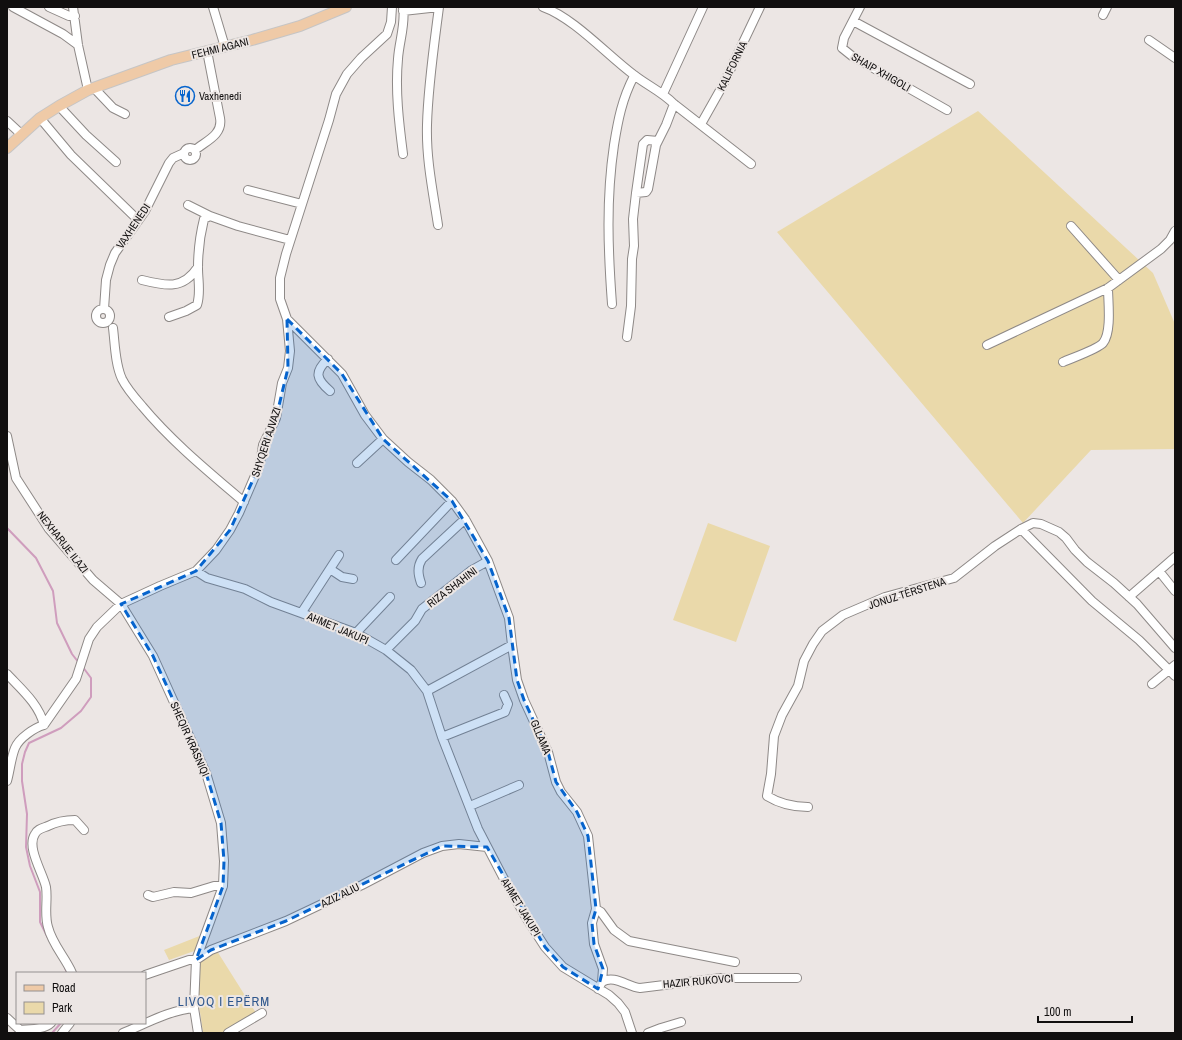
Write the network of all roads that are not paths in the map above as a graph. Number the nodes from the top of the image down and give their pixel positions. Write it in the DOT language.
graph roads {
  1 [pos="13,7"];
  2 [pos="49,7"];
  3 [pos="73,7"];
  4 [pos="213,7"];
  5 [pos="346,7"];
  6 [pos="392,7"];
  7 [pos="543,7"];
  8 [pos="703,7"];
  9 [pos="760,7"];
  10 [pos="860,7"];
  11 [pos="403,9"];
  12 [pos="74,16"];
  13 [pos="853,21"];
  14 [pos="1149,40"];
  15 [pos="78,45"];
  16 [pos="225,47"];
  17 [pos="207,50"];
  18 [pos="1175,58"];
  19 [pos="634,76"];
  20 [pos="970,84"];
  21 [pos="91,89"];
  22 [pos="663,94"];
  23 [pos="674,104"];
  24 [pos="59,106"];
  25 [pos="947,110"];
  26 [pos="125,114"];
  27 [pos="40,118"];
  28 [pos="7,121"];
  29 [pos="701,124"];
  30 [pos="22,134"];
  31 [pos="658,141"];
  32 [pos="7,148"];
  33 [pos="403,154"];
  34 [pos="116,162"];
  35 [pos="751,164"];
  36 [pos="248,190"];
  37 [pos="636,193"];
  38 [pos="302,204"];
  39 [pos="188,205"];
  40 [pos="210,216"];
  41 [pos="138,220"];
  42 [pos="438,225"];
  43 [pos="1071,226"];
  44 [pos="1175,231"];
  45 [pos="290,240"];
  46 [pos="198,267"];
  47 [pos="142,280"];
  48 [pos="1119,280"];
  49 [pos="1108,288"];
  50 [pos="612,304"];
  51 [pos="104,309"];
  52 [pos="169,317"];
  53 [pos="287,319"];
  54 [pos="113,328"];
  55 [pos="627,337"];
  56 [pos="987,345"];
  57 [pos="328,359"];
  58 [pos="1063,362"];
  59 [pos="330,391"];
  60 [pos="7,436"];
  61 [pos="383,439"];
  62 [pos="8,448"];
  63 [pos="357,463"];
  64 [pos="452,501"];
  65 [pos="244,502"];
  66 [pos="465,519"];
  67 [pos="1021,529"];
  68 [pos="340,555"];
  69 [pos="1175,557"];
  70 [pos="396,560"];
  71 [pos="488,561"];
  72 [pos="330,569"];
  73 [pos="196,571"];
  74 [pos="1159,571"];
  75 [pos="353,579"];
  76 [pos="421,583"];
  77 [pos="1175,591"];
  78 [pos="390,597"];
  79 [pos="1129,597"];
  80 [pos="121,604"];
  81 [pos="302,612"];
  82 [pos="356,633"];
  83 [pos="512,646"];
  84 [pos="1175,648"];
  85 [pos="386,650"];
  86 [pos="1172,667"];
  87 [pos="7,674"];
  88 [pos="1175,676"];
  89 [pos="1152,684"];
  90 [pos="427,691"];
  91 [pos="504,695"];
  92 [pos="44,725"];
  93 [pos="442,737"];
  94 [pos="7,781"];
  95 [pos="519,785"];
  96 [pos="470,806"];
  97 [pos="808,807"];
  98 [pos="84,830"];
  99 [pos="487,847"];
  100 [pos="223,886"];
  101 [pos="148,895"];
  102 [pos="596,909"];
  103 [pos="196,960"];
  104 [pos="735,962"];
  105 [pos="72,972"];
  106 [pos="146,975"];
  107 [pos="797,978"];
  108 [pos="600,986"];
  109 [pos="194,1008"];
  110 [pos="262,1013"];
  111 [pos="7,1018"];
  112 [pos="681,1022"];
  113 [pos="146,1023"];
  114 [pos="50,1024"];
  115 [pos="69,1024"];
  116 [pos="144,1024"];
  117 [pos="20,1031"];
  118 [pos="62,1033"];
  119 [pos="123,1033"];
  120 [pos="198,1033"];
  121 [pos="228,1033"];
  122 [pos="632,1033"];
  123 [pos="648,1033"];
  1 -- 15 [label="street"];
  2 -- 12 [label="street"];
  3 -- 12 [label="street"];
  4 -- 16 [label="street"];
  5 -- 16 [label="main road, FEHMI AGANI"];
  6 -- 38 [label="street, SHYQERI AJVAZI"];
  7 -- 19 [label="street"];
  8 -- 22 [label="street"];
  9 -- 29 [label="street, KALIFORNIA"];
  10 -- 13 [label="street, SHAIP XHIGOLI"];
  11 -- 33 [label="street"];
  11 -- 42 [label="street"];
  12 -- 15 [label="street"];
  13 -- 20 [label="street"];
  13 -- 25 [label="street, SHAIP XHIGOLI"];
  14 -- 18 [label="street"];
  15 -- 21 [label="street"];
  16 -- 17 [label="main road, FEHMI AGANI"];
  17 -- 21 [label="main road, FEHMI AGANI"];
  17 -- 41 [label="street, VAXHENEDI"];
  19 -- 22 [label="street"];
  19 -- 50 [label="street"];
  21 -- 24 [label="main road, FEHMI AGANI"];
  21 -- 26 [label="street"];
  22 -- 23 [label="street"];
  23 -- 29 [label="street"];
  23 -- 31 [label="street"];
  24 -- 27 [label="main road, FEHMI AGANI"];
  24 -- 34 [label="street"];
  27 -- 30 [label="main road, FEHMI AGANI"];
  27 -- 41 [label="street"];
  28 -- 30 [label="street"];
  29 -- 35 [label="street"];
  30 -- 32 [label="main road, FEHMI AGANI"];
  31 -- 37 [label="street"];
  31 -- 37 [label="street"];
  36 -- 38 [label="street"];
  37 -- 55 [label="street"];
  38 -- 45 [label="street, SHYQERI AJVAZI"];
  39 -- 40 [label="street"];
  40 -- 45 [label="street"];
  40 -- 46 [label="street"];
  41 -- 51 [label="street, VAXHENEDI"];
  43 -- 48 [label="street"];
  44 -- 48 [label="street"];
  45 -- 53 [label="street, SHYQERI AJVAZI"];
  46 -- 47 [label="street"];
  46 -- 52 [label="street"];
  48 -- 49 [label="street"];
  49 -- 56 [label="street"];
  49 -- 58 [label="street"];
  53 -- 57 [label="street, GLLAMA"];
  53 -- 65 [label="street, SHYQERI AJVAZI"];
  54 -- 65 [label="street"];
  57 -- 59 [label="street"];
  57 -- 61 [label="street, GLLAMA"];
  60 -- 62 [label="street, NEXHARIJE ILAZI"];
  61 -- 63 [label="street"];
  61 -- 64 [label="street, GLLAMA"];
  62 -- 80 [label="street, NEXHARIJE ILAZI"];
  64 -- 66 [label="street, GLLAMA"];
  64 -- 70 [label="street"];
  65 -- 73 [label="street, SHYQERI AJVAZI"];
  66 -- 71 [label="street, GLLAMA"];
  66 -- 76 [label="street"];
  67 -- 79 [label="street, JONUZ TËRSTENA"];
  67 -- 86 [label="street"];
  67 -- 97 [label="street, JONUZ TËRSTENA"];
  68 -- 72 [label="street, AHMET JAKUPI"];
  69 -- 74 [label="street"];
  71 -- 83 [label="street, GLLAMA"];
  71 -- 85 [label="street, RIZA SHAHINI"];
  72 -- 75 [label="street"];
  72 -- 81 [label="street, AHMET JAKUPI"];
  73 -- 80 [label="street, SHYQERI AJVAZI"];
  73 -- 81 [label="street, AHMET JAKUPI"];
  74 -- 77 [label="street"];
  74 -- 79 [label="street"];
  78 -- 82 [label="street"];
  79 -- 84 [label="street, JONUZ TËRSTENA"];
  80 -- 92 [label="street, SHYQERI AJVAZI"];
  80 -- 100 [label="street, SHEQIR KRASNIQI"];
  81 -- 82 [label="street, AHMET JAKUPI"];
  82 -- 85 [label="street, AHMET JAKUPI"];
  83 -- 90 [label="street"];
  83 -- 102 [label="street, GLLAMA"];
  85 -- 90 [label="street, AHMET JAKUPI"];
  86 -- 88 [label="street"];
  86 -- 89 [label="street"];
  87 -- 92 [label="street"];
  90 -- 93 [label="street, AHMET JAKUPI"];
  91 -- 93 [label="street"];
  92 -- 94 [label="street"];
  93 -- 96 [label="street, AHMET JAKUPI"];
  95 -- 96 [label="street"];
  96 -- 99 [label="street, AHMET JAKUPI"];
  98 -- 105 [label="street"];
  99 -- 103 [label="street, AZIZ ALIU"];
  99 -- 108 [label="street, AHMET JAKUPI"];
  100 -- 101 [label="street"];
  100 -- 103 [label="street, SHEQIR KRASNIQI"];
  102 -- 104 [label="street"];
  102 -- 108 [label="street, GLLAMA"];
  103 -- 106 [label="street"];
  103 -- 109 [label="street, SHEQIR KRASNIQI"];
  107 -- 108 [label="street, HAZIR RUKOVCI"];
  108 -- 122 [label="street, AHMET JAKUPI"];
  109 -- 113 [label="street"];
  109 -- 120 [label="street, SHEQIR KRASNIQI"];
  110 -- 121 [label="street"];
  111 -- 117 [label="street"];
  112 -- 123 [label="street"];
  114 -- 117 [label="street"];
  115 -- 118 [label="street"];
  116 -- 119 [label="street"];
}
